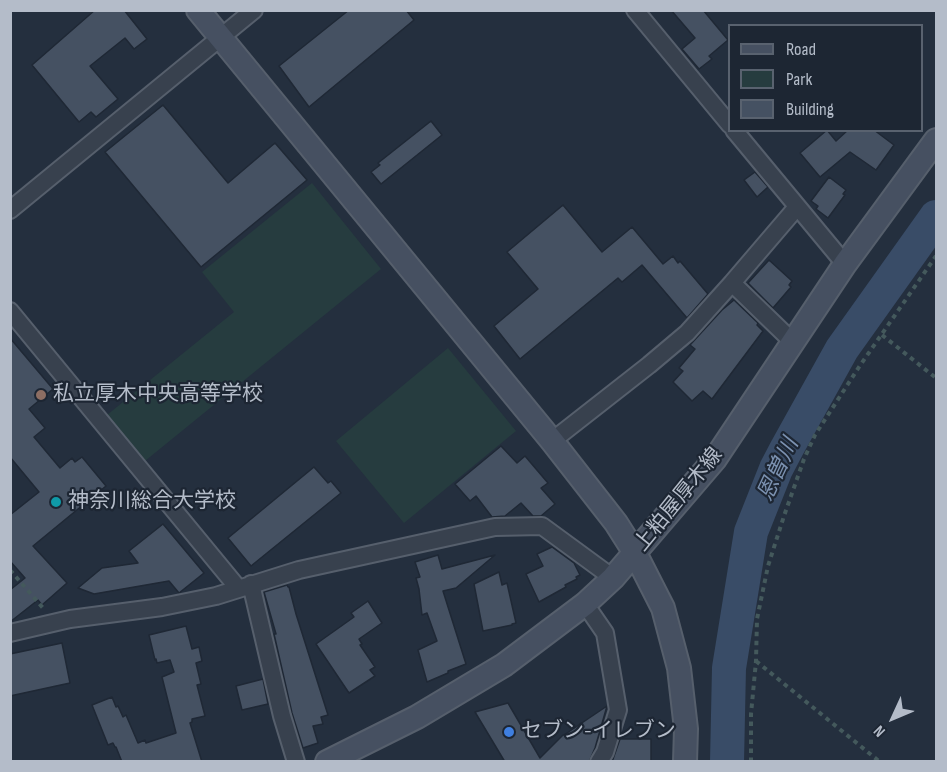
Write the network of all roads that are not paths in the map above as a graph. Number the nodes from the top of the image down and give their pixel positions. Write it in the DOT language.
graph roads {
  1 [pos="198,10"];
  2 [pos="254,10"];
  3 [pos="635,10"];
  4 [pos="221,38"];
  5 [pos="728,124"];
  6 [pos="736,132"];
  7 [pos="936,140"];
  8 [pos="797,207"];
  9 [pos="10,210"];
  10 [pos="845,264"];
  11 [pos="732,284"];
  12 [pos="10,312"];
  13 [pos="794,342"];
  14 [pos="552,441"];
  15 [pos="635,554"];
  16 [pos="613,578"];
  17 [pos="245,586"];
  18 [pos="585,604"];
  19 [pos="10,633"];
  20 [pos="296,762"];
  21 [pos="327,762"];
  22 [pos="599,762"];
  23 [pos="686,762"];
  1 -- 4 [label="street"];
  2 -- 4 [label="street"];
  3 -- 5 [label="street"];
  4 -- 9 [label="street"];
  4 -- 14 [label="street"];
  6 -- 8 [label="street"];
  7 -- 10 [label="street, 上粕屋厚木線"];
  8 -- 10 [label="street"];
  8 -- 11 [label="street"];
  10 -- 13 [label="street, 上粕屋厚木線"];
  11 -- 13 [label="street"];
  11 -- 14 [label="street"];
  12 -- 17 [label="street"];
  13 -- 15 [label="street, 上粕屋厚木線"];
  14 -- 15 [label="street"];
  15 -- 16 [label="street, 上粕屋厚木線"];
  15 -- 23 [label="street"];
  16 -- 17 [label="street"];
  16 -- 18 [label="street, 上粕屋厚木線"];
  17 -- 19 [label="street"];
  17 -- 20 [label="street"];
  18 -- 21 [label="street, 上粕屋厚木線"];
  18 -- 22 [label="street"];
}
